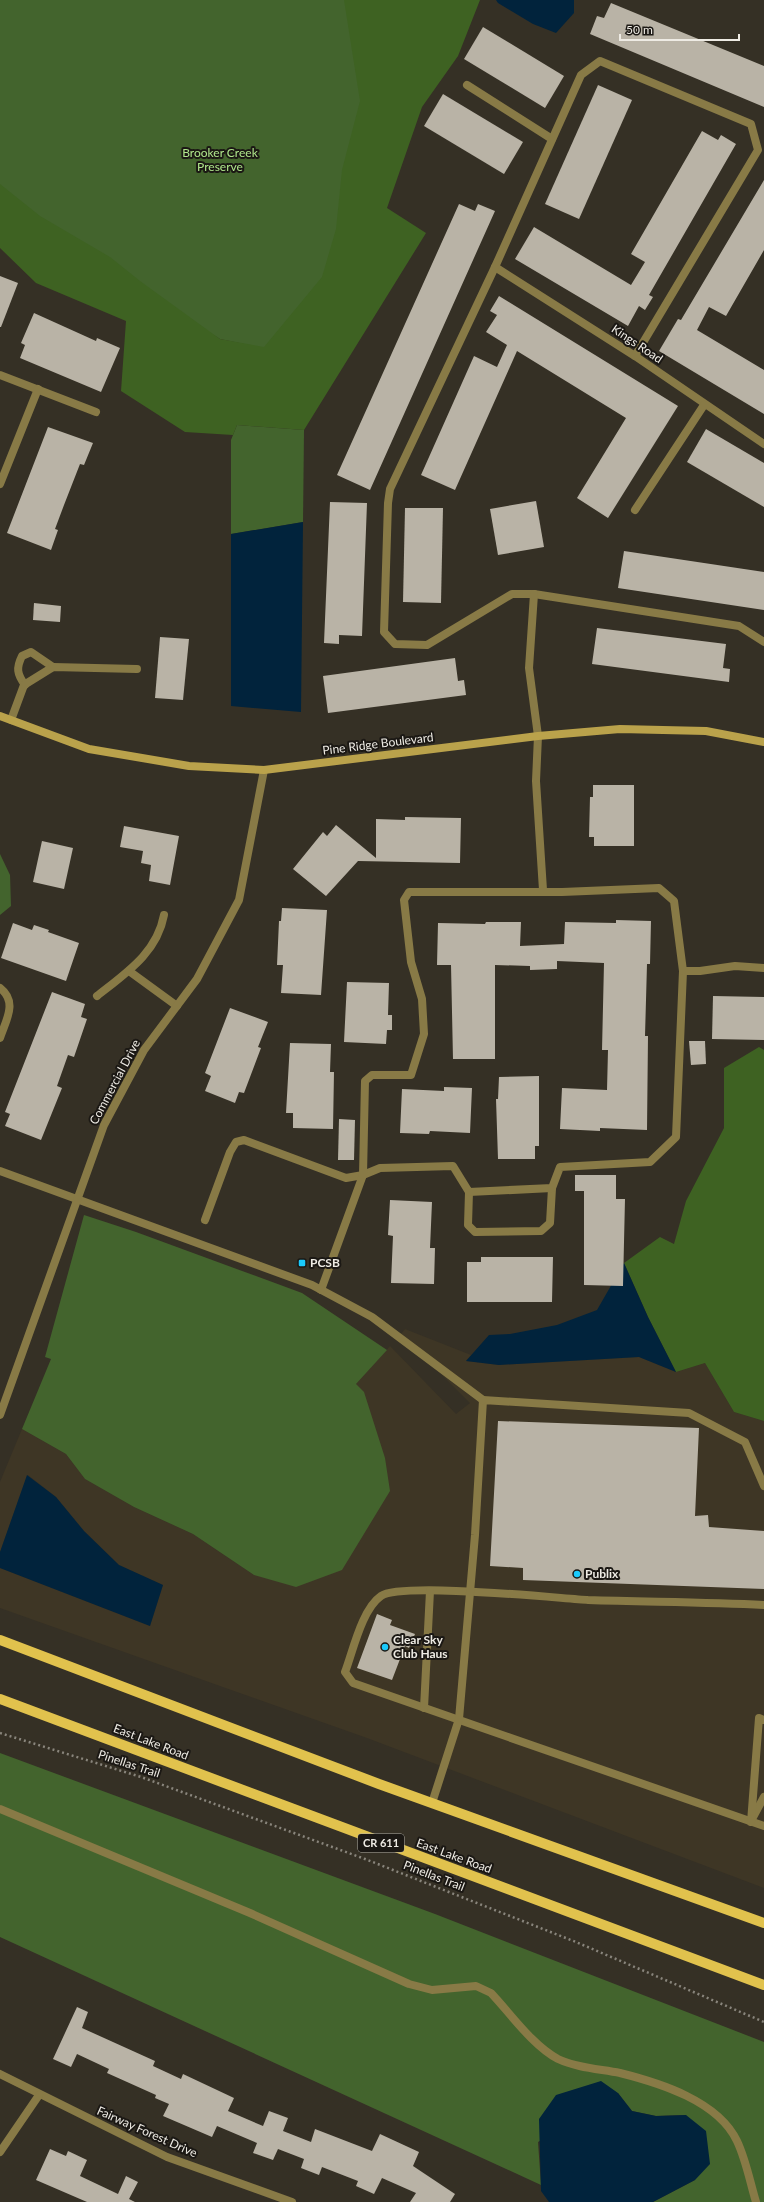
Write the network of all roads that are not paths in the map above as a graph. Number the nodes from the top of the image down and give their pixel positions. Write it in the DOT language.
graph roads {
  1 [pos="467,85"];
  2 [pos="552,139"];
  3 [pos="495,267"];
  4 [pos="635,356"];
  5 [pos="0,375"];
  6 [pos="38,389"];
  7 [pos="704,405"];
  8 [pos="96,412"];
  9 [pos="764,444"];
  10 [pos="0,484"];
  11 [pos="635,510"];
  12 [pos="534,594"];
  13 [pos="764,642"];
  14 [pos="53,668"];
  15 [pos="137,669"];
  16 [pos="25,685"];
  17 [pos="0,716"];
  18 [pos="11,720"];
  19 [pos="538,736"];
  20 [pos="764,742"];
  21 [pos="264,770"];
  22 [pos="543,890"];
  23 [pos="164,915"];
  24 [pos="764,968"];
  25 [pos="129,971"];
  26 [pos="683,971"];
  27 [pos="0,988"];
  28 [pos="97,996"];
  29 [pos="177,1006"];
  30 [pos="0,1038"];
  31 [pos="0,1171"];
  32 [pos="363,1175"];
  33 [pos="552,1188"];
  34 [pos="469,1192"];
  35 [pos="76,1199"];
  36 [pos="205,1220"];
  37 [pos="321,1290"];
  38 [pos="483,1400"];
  39 [pos="0,1416"];
  40 [pos="764,1486"];
  41 [pos="430,1591"];
  42 [pos="470,1592"];
  43 [pos="764,1605"];
  44 [pos="0,1640"];
  45 [pos="0,1699"];
  46 [pos="424,1708"];
  47 [pos="460,1719"];
  48 [pos="764,1720"];
  49 [pos="764,1797"];
  50 [pos="432,1803"];
  51 [pos="0,1809"];
  52 [pos="751,1822"];
  53 [pos="764,1826"];
  54 [pos="764,1924"];
  55 [pos="764,1985"];
  56 [pos="0,2074"];
  57 [pos="39,2095"];
  58 [pos="0,2152"];
  59 [pos="292,2202"];
  60 [pos="756,2202"];
  1 -- 2 [label="street"];
  2 -- 3 [label="street"];
  2 -- 4 [label="street"];
  3 -- 4 [label="street, Kings Road"];
  3 -- 12 [label="street"];
  4 -- 7 [label="street, Kings Road"];
  5 -- 6 [label="street"];
  6 -- 8 [label="street"];
  6 -- 10 [label="street"];
  7 -- 9 [label="street, Kings Road"];
  7 -- 11 [label="street"];
  12 -- 13 [label="street"];
  12 -- 19 [label="street"];
  14 -- 15 [label="street"];
  14 -- 16 [label="street"];
  14 -- 16 [label="street"];
  16 -- 18 [label="street"];
  17 -- 18 [label="street, Pine Ridge Boulevard"];
  18 -- 21 [label="street, Pine Ridge Boulevard"];
  19 -- 20 [label="street, Pine Ridge Boulevard"];
  19 -- 21 [label="street, Pine Ridge Boulevard"];
  19 -- 22 [label="street"];
  21 -- 29 [label="street, Commercial Drive"];
  22 -- 26 [label="street"];
  22 -- 32 [label="street"];
  23 -- 25 [label="street"];
  24 -- 26 [label="street"];
  25 -- 28 [label="street"];
  25 -- 29 [label="street"];
  26 -- 33 [label="street"];
  27 -- 30 [label="street"];
  29 -- 35 [label="street, Commercial Drive"];
  31 -- 35 [label="street"];
  32 -- 34 [label="street"];
  32 -- 36 [label="street"];
  32 -- 37 [label="street"];
  33 -- 34 [label="street"];
  33 -- 34 [label="street"];
  35 -- 37 [label="street"];
  35 -- 39 [label="street, Commercial Drive"];
  37 -- 38 [label="street"];
  38 -- 40 [label="street"];
  38 -- 42 [label="street"];
  41 -- 42 [label="street"];
  41 -- 46 [label="street"];
  41 -- 46 [label="street"];
  42 -- 43 [label="street"];
  42 -- 47 [label="street"];
  44 -- 50 [label="main road"];
  45 -- 55 [label="main road, East Lake Road / CR 611"];
  46 -- 47 [label="street"];
  47 -- 50 [label="street"];
  47 -- 52 [label="street"];
  48 -- 52 [label="street"];
  49 -- 52 [label="street"];
  50 -- 54 [label="main road"];
  51 -- 60 [label="street"];
  52 -- 53 [label="street"];
  56 -- 57 [label="street, Fairway Forest Drive"];
  57 -- 58 [label="street"];
  57 -- 59 [label="street, Fairway Forest Drive"];
}
